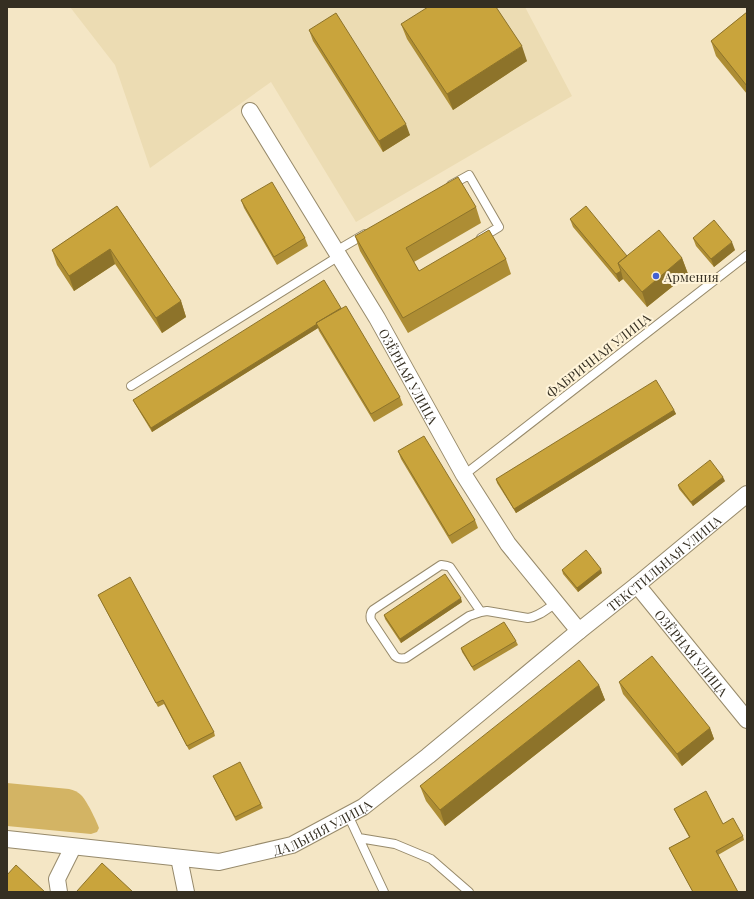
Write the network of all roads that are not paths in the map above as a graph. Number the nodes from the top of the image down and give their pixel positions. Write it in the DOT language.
graph roads {
  1 [pos="250,111"];
  2 [pos="442,190"];
  3 [pos="369,232"];
  4 [pos="473,243"];
  5 [pos="338,254"];
  6 [pos="747,254"];
  7 [pos="131,386"];
  8 [pos="464,475"];
  9 [pos="747,494"];
  10 [pos="637,585"];
  11 [pos="556,603"];
  12 [pos="481,612"];
  13 [pos="579,631"];
  14 [pos="747,720"];
  15 [pos="348,815"];
  16 [pos="359,838"];
  17 [pos="7,839"];
  18 [pos="73,847"];
  19 [pos="179,858"];
  20 [pos="59,892"];
  21 [pos="186,892"];
  22 [pos="384,892"];
  23 [pos="469,892"];
  1 -- 5 [label="street, ОЗЁРНАЯ УЛИЦА"];
  2 -- 4 [label="lane"];
  3 -- 5 [label="lane"];
  5 -- 7 [label="lane"];
  5 -- 8 [label="street, ОЗЁРНАЯ УЛИЦА"];
  6 -- 8 [label="lane, ФАБРИЧНАЯ УЛИЦА"];
  8 -- 11 [label="street, ОЗЁРНАЯ УЛИЦА"];
  9 -- 10 [label="street, ТЕКСТИЛЬНАЯ УЛИЦА"];
  10 -- 13 [label="street, ТЕКСТИЛЬНАЯ УЛИЦА"];
  10 -- 14 [label="street, ОЗЁРНАЯ УЛИЦА"];
  11 -- 12 [label="lane"];
  11 -- 13 [label="street, ОЗЁРНАЯ УЛИЦА"];
  12 -- 12 [label="lane"];
  13 -- 15 [label="street, ДАЛЬНЯЯ УЛИЦА"];
  15 -- 16 [label="lane"];
  15 -- 19 [label="street, ДАЛЬНЯЯ УЛИЦА"];
  16 -- 22 [label="lane"];
  16 -- 23 [label="lane"];
  17 -- 18 [label="street, ДАЛЬНЯЯ УЛИЦА"];
  18 -- 19 [label="street, ДАЛЬНЯЯ УЛИЦА"];
  18 -- 20 [label="street"];
  19 -- 21 [label="street"];
}
